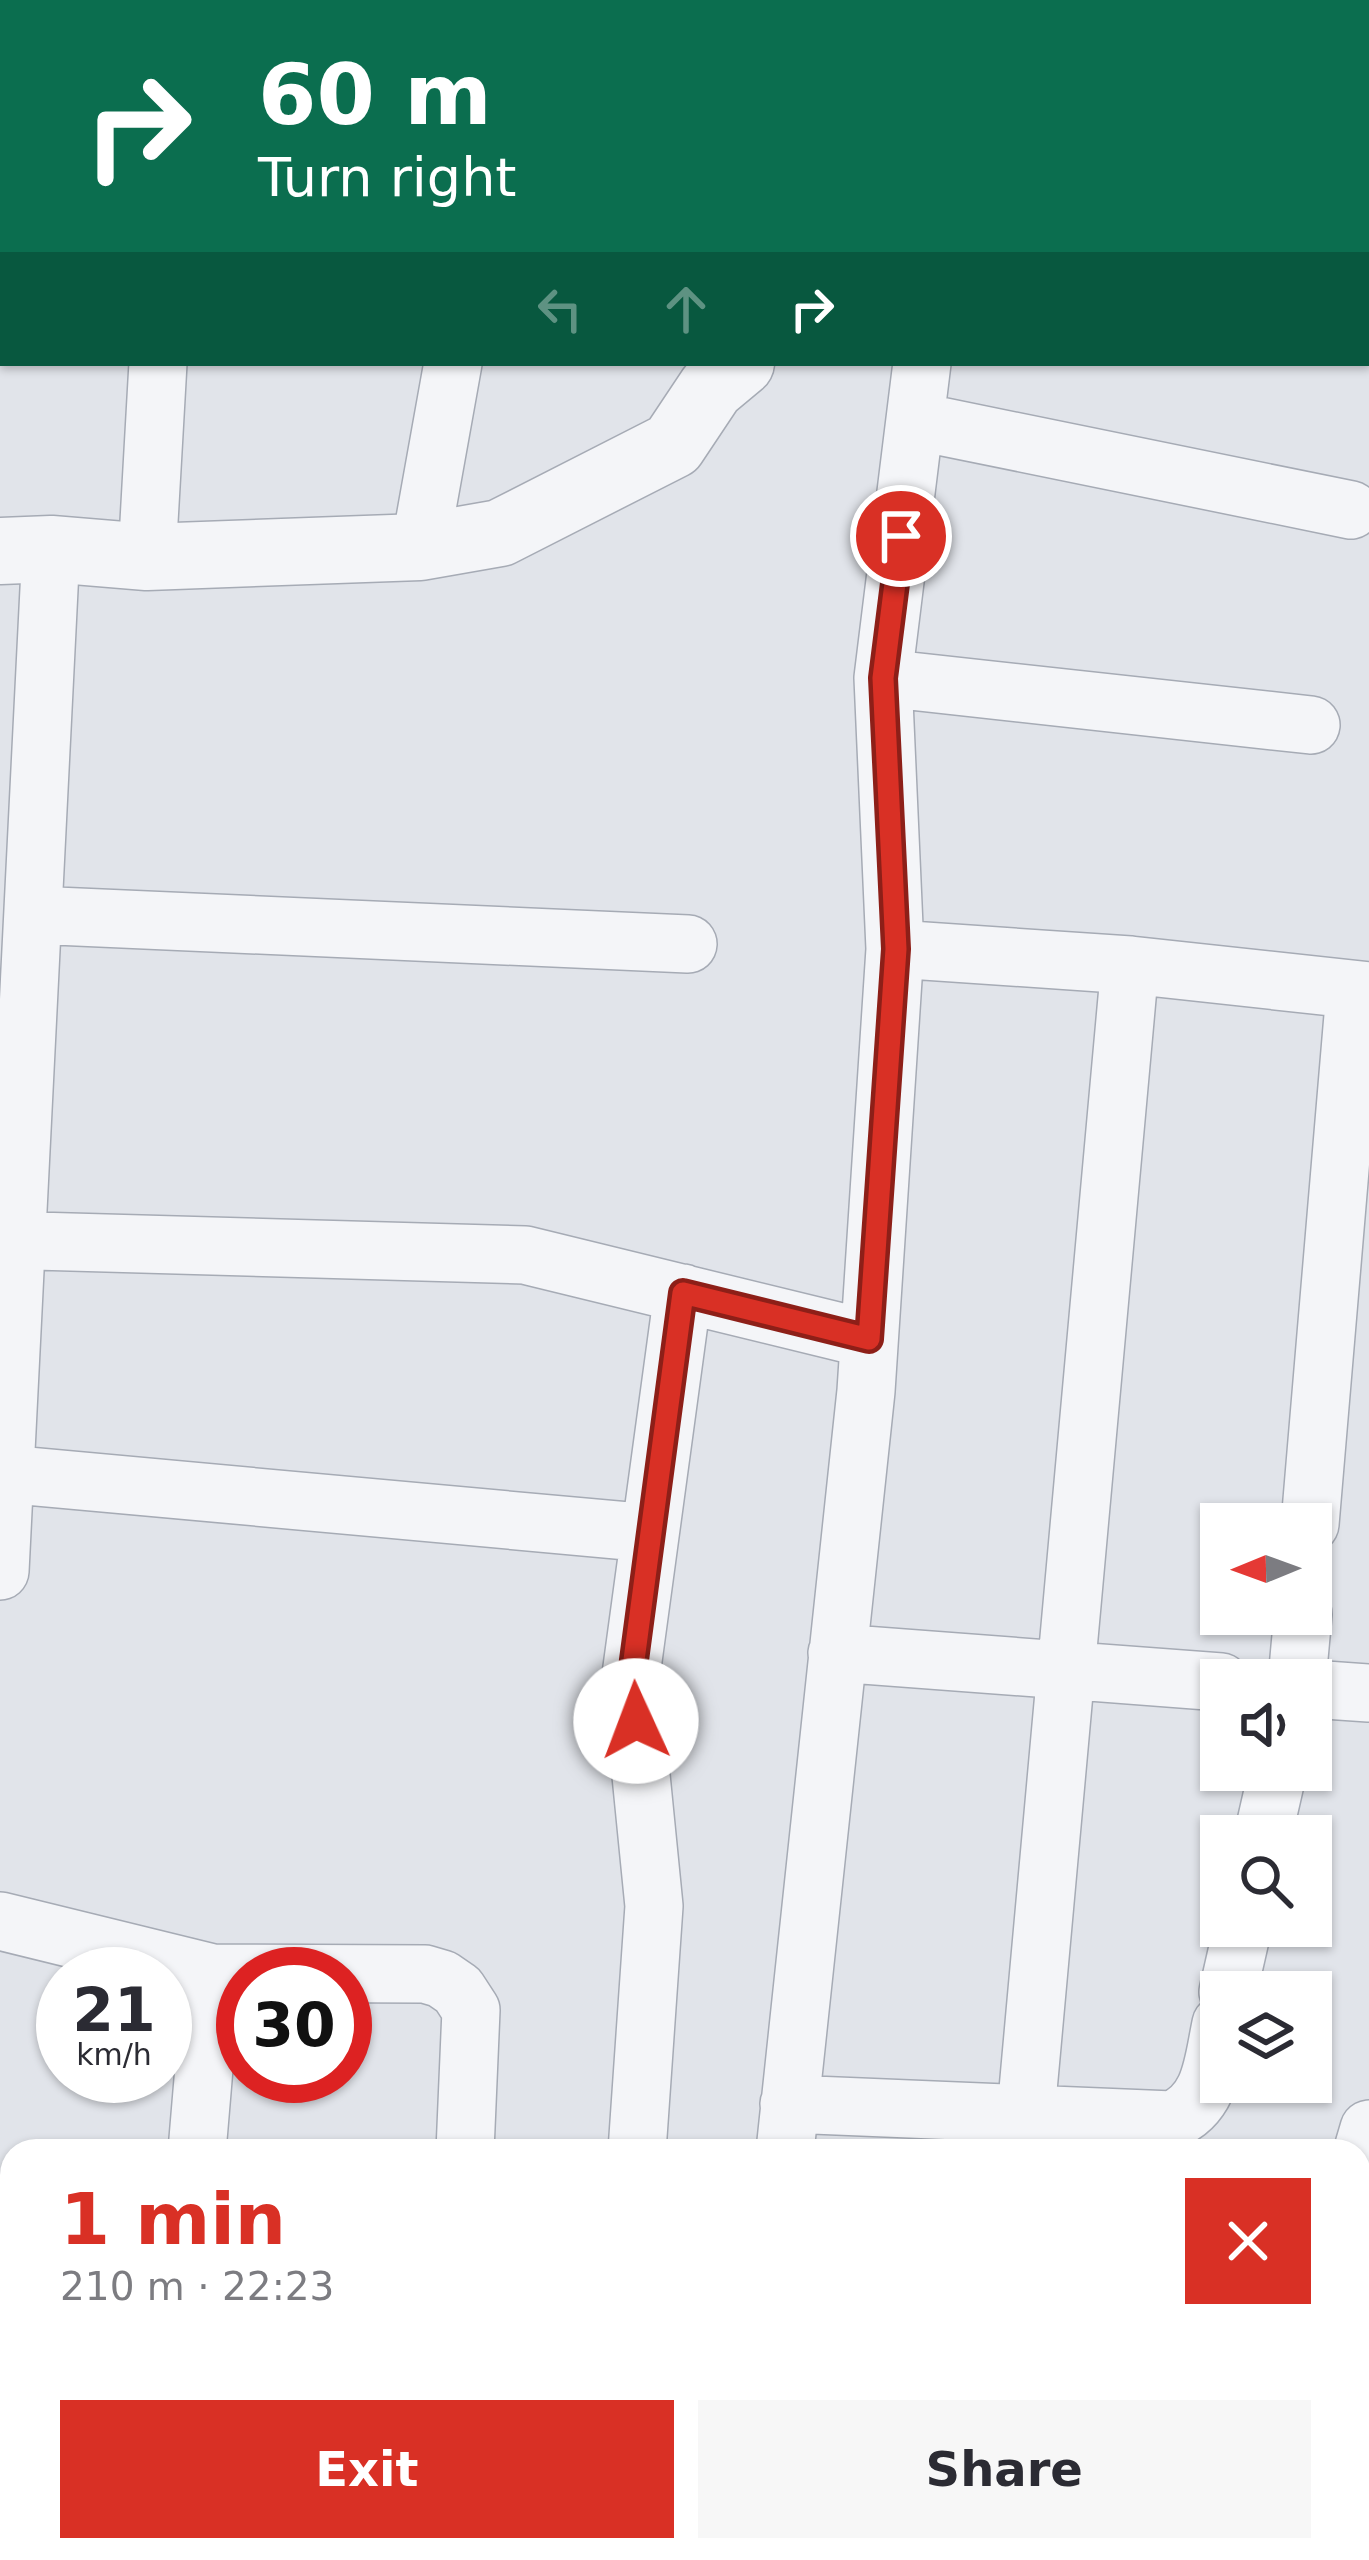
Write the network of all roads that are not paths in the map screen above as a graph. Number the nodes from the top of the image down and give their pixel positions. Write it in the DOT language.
graph roads {
  1 [pos="158,366"];
  2 [pos="452,366"];
  3 [pos="922,366"];
  4 [pos="722,371"];
  5 [pos="914,421"];
  6 [pos="1351,510"];
  7 [pos="420,548"];
  8 [pos="25,550"];
  9 [pos="147,557"];
  10 [pos="883,678"];
  11 [pos="1311,725"];
  12 [pos="32,915"];
  13 [pos="688,944"];
  14 [pos="896,949"];
  15 [pos="1130,965"];
  16 [pos="1362,992"];
  17 [pos="8,1240"];
  18 [pos="683,1293"];
  19 [pos="869,1339"];
  20 [pos="5,1474"];
  21 [pos="1312,1503"];
  22 [pos="650,1533"];
  23 [pos="0,1571"];
  24 [pos="837,1653"];
  25 [pos="1067,1670"];
  26 [pos="1200,1680"];
  27 [pos="1332,1690"];
  28 [pos="1369,1693"];
  29 [pos="0,1921"];
  30 [pos="212,1973"];
  31 [pos="1200,2099"];
  32 [pos="1026,2112"];
  33 [pos="787,2127"];
  34 [pos="198,2139"];
  35 [pos="466,2139"];
  36 [pos="639,2139"];
  1 -- 9 [label="street"];
  2 -- 7 [label="street"];
  3 -- 5 [label="street"];
  4 -- 7 [label="street"];
  5 -- 6 [label="street"];
  5 -- 10 [label="street"];
  7 -- 9 [label="street"];
  8 -- 9 [label="street"];
  8 -- 12 [label="street"];
  10 -- 11 [label="street"];
  10 -- 14 [label="street"];
  12 -- 13 [label="street"];
  12 -- 17 [label="street"];
  14 -- 15 [label="street"];
  14 -- 19 [label="street"];
  15 -- 16 [label="street"];
  15 -- 25 [label="street"];
  16 -- 21 [label="street"];
  17 -- 18 [label="street"];
  17 -- 20 [label="street"];
  18 -- 19 [label="street"];
  18 -- 22 [label="street"];
  19 -- 24 [label="street"];
  20 -- 22 [label="street"];
  20 -- 23 [label="street"];
  22 -- 36 [label="street"];
  24 -- 25 [label="street"];
  24 -- 33 [label="street"];
  25 -- 26 [label="street"];
  25 -- 32 [label="street"];
  27 -- 28 [label="street"];
  29 -- 30 [label="street"];
  30 -- 34 [label="street"];
  30 -- 35 [label="street"];
  31 -- 32 [label="street"];
  32 -- 33 [label="street"];
}
